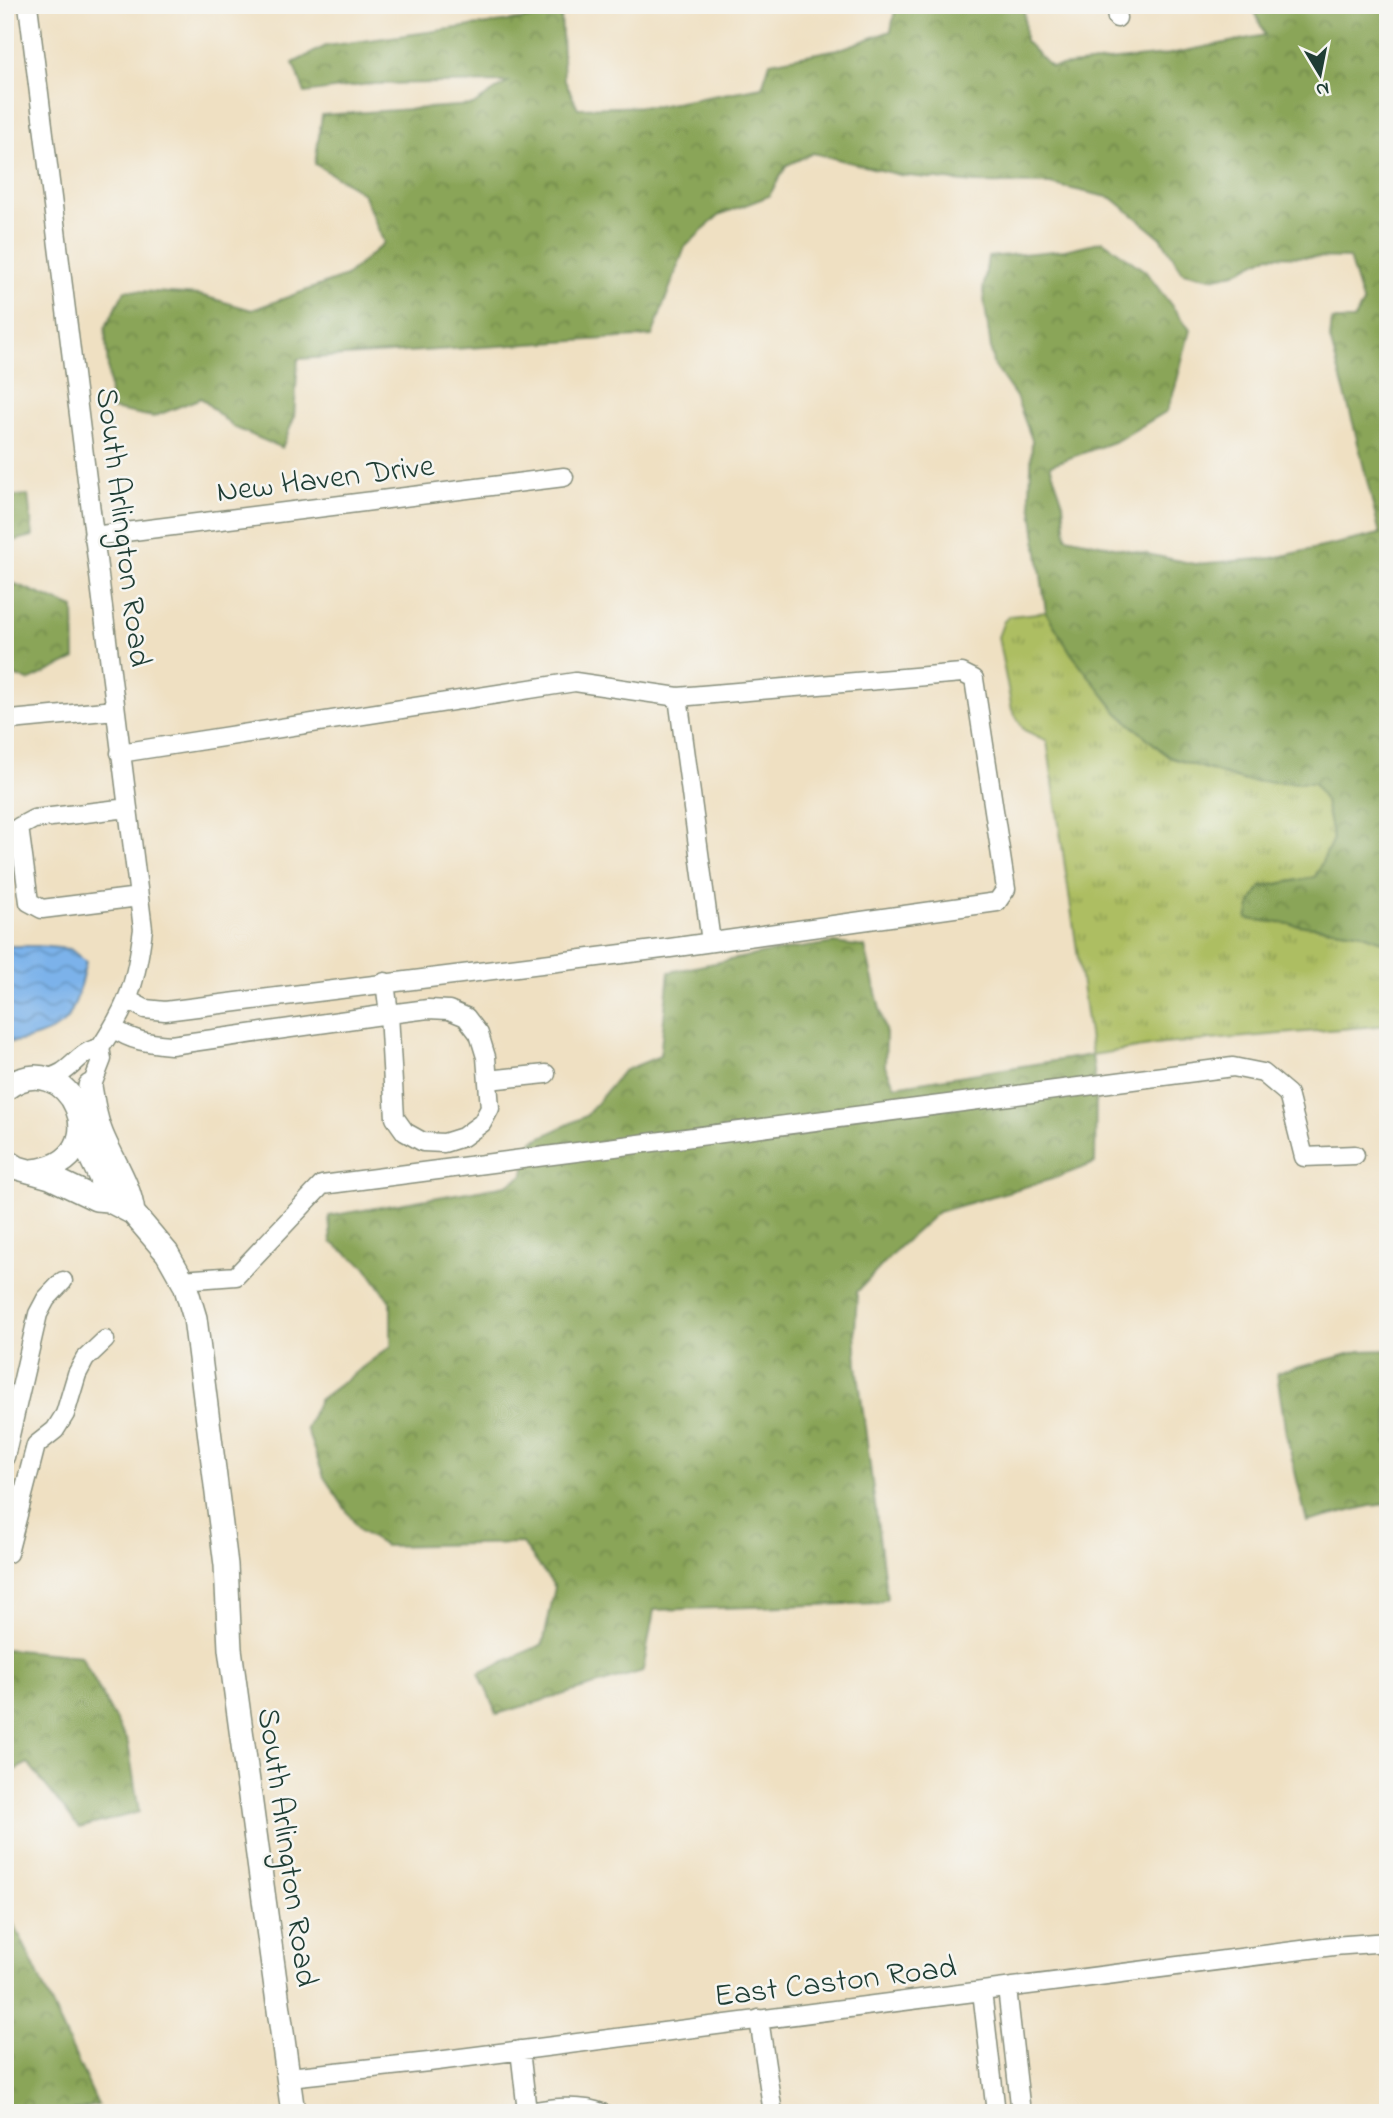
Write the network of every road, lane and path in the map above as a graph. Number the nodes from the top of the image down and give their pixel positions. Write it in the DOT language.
graph roads {
  1 [pos="28,5"];
  2 [pos="564,477"];
  3 [pos="93,536"];
  4 [pos="678,697"];
  5 [pos="115,710"];
  6 [pos="11,720"];
  7 [pos="120,753"];
  8 [pos="128,808"];
  9 [pos="139,897"];
  10 [pos="711,942"];
  11 [pos="385,982"];
  12 [pos="128,1000"];
  13 [pos="389,1014"];
  14 [pos="113,1028"];
  15 [pos="100,1048"];
  16 [pos="546,1074"];
  17 [pos="43,1079"];
  18 [pos="488,1080"];
  19 [pos="10,1084"];
  20 [pos="90,1086"];
  21 [pos="81,1127"];
  22 [pos="1354,1155"];
  23 [pos="5,1160"];
  24 [pos="33,1171"];
  25 [pos="108,1200"];
  26 [pos="133,1213"];
  27 [pos="182,1280"];
  28 [pos="63,1281"];
  29 [pos="105,1340"];
  30 [pos="5,1457"];
  31 [pos="5,1553"];
  32 [pos="1388,1942"];
  33 [pos="1007,1988"];
  34 [pos="982,1992"];
  35 [pos="759,2019"];
  36 [pos="520,2050"];
  37 [pos="289,2077"];
  38 [pos="526,2112"];
  39 [pos="293,2113"];
  40 [pos="602,2113"];
  41 [pos="773,2113"];
  42 [pos="996,2113"];
  43 [pos="1021,2113"];
  1 -- 3 [label="street, South Arlington Road"];
  2 -- 3 [label="street, New Haven Drive"];
  3 -- 5 [label="street, South Arlington Road"];
  4 -- 7 [label="street"];
  4 -- 10 [label="street"];
  4 -- 10 [label="street"];
  5 -- 6 [label="street"];
  5 -- 7 [label="street, South Arlington Road"];
  7 -- 8 [label="street, South Arlington Road"];
  8 -- 9 [label="street, South Arlington Road"];
  8 -- 9 [label="street"];
  9 -- 12 [label="street, South Arlington Road"];
  10 -- 11 [label="street"];
  11 -- 12 [label="street"];
  11 -- 13 [label="street"];
  12 -- 14 [label="street, South Arlington Road"];
  13 -- 14 [label="street"];
  13 -- 18 [label="street"];
  13 -- 18 [label="street"];
  14 -- 15 [label="street, South Arlington Road"];
  15 -- 17 [label="street, South Arlington Road"];
  15 -- 20 [label="street, South Arlington Road"];
  16 -- 18 [label="street"];
  17 -- 19 [label="main road"];
  17 -- 21 [label="main road"];
  20 -- 21 [label="street, South Arlington Road"];
  20 -- 26 [label="main road"];
  21 -- 24 [label="main road"];
  21 -- 25 [label="main road"];
  22 -- 27 [label="street"];
  23 -- 24 [label="main road"];
  24 -- 25 [label="main road"];
  25 -- 26 [label="main road"];
  26 -- 27 [label="main road, South Arlington Road"];
  27 -- 37 [label="main road, South Arlington Road"];
  28 -- 30 [label="street"];
  29 -- 31 [label="street"];
  32 -- 33 [label="street, East Caston Road"];
  33 -- 34 [label="street, East Caston Road"];
  33 -- 43 [label="street"];
  34 -- 35 [label="street, East Caston Road"];
  34 -- 42 [label="street"];
  35 -- 36 [label="street, East Caston Road"];
  35 -- 41 [label="street"];
  36 -- 37 [label="street, East Caston Road"];
  36 -- 38 [label="street"];
  37 -- 39 [label="main road, South Arlington Road"];
  38 -- 40 [label="street"];
}
